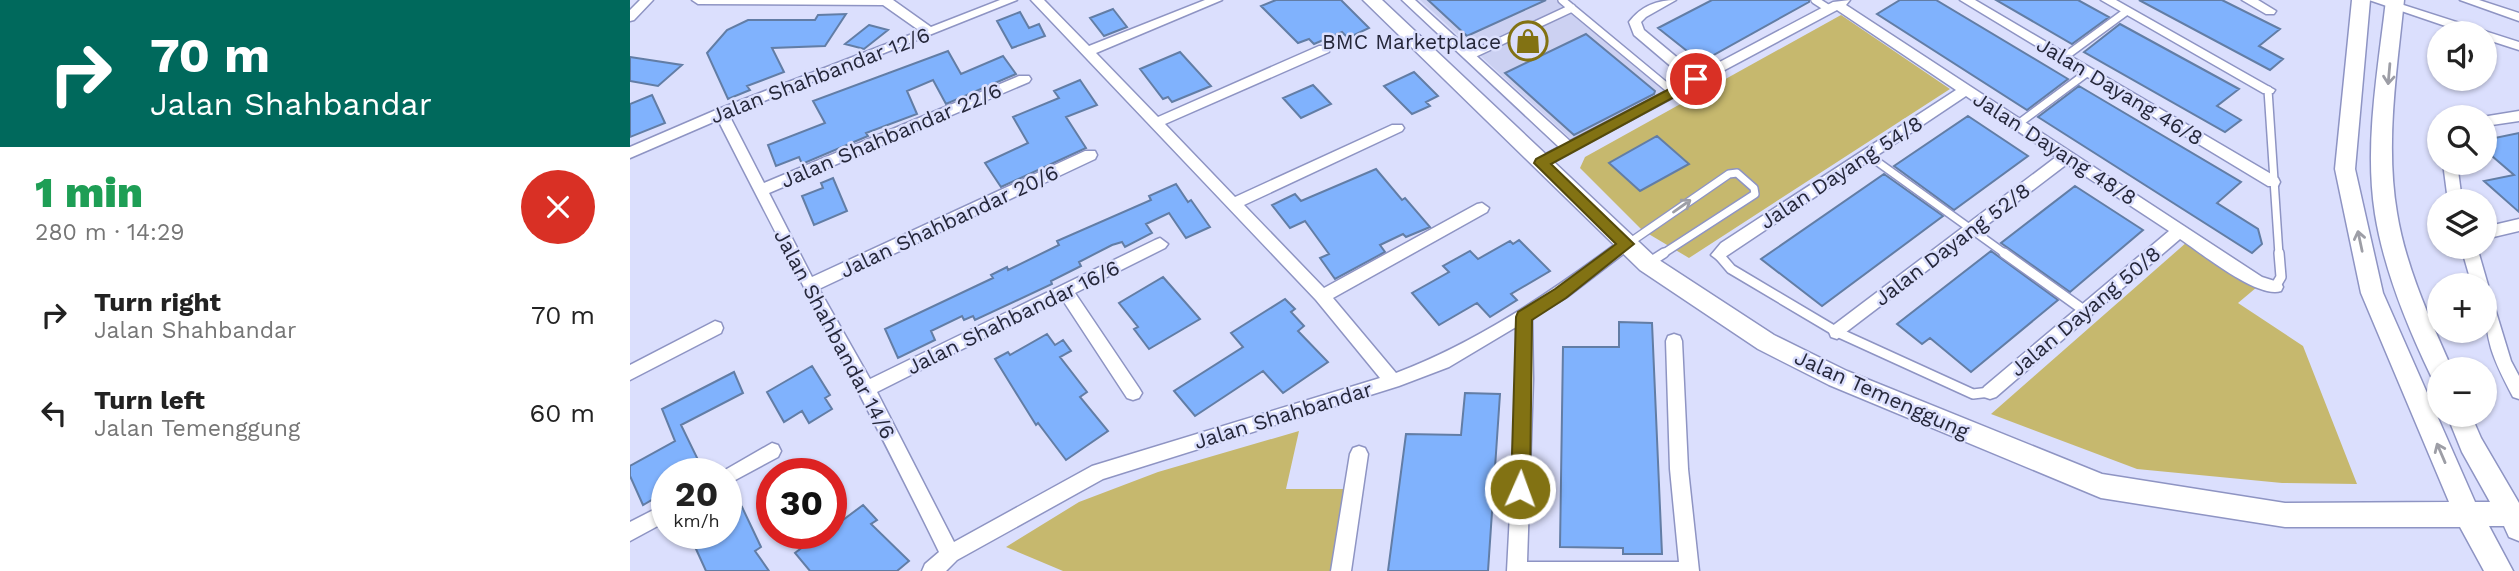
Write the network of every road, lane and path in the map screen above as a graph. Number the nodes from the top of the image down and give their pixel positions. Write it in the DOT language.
graph roads {
  1 [pos="646,0"];
  2 [pos="698,0"];
  3 [pos="1011,0"];
  4 [pos="1037,0"];
  5 [pos="1216,0"];
  6 [pos="1372,0"];
  7 [pos="1408,0"];
  8 [pos="1562,0"];
  9 [pos="1670,0"];
  10 [pos="1815,0"];
  11 [pos="1966,0"];
  12 [pos="2108,0"];
  13 [pos="2248,0"];
  14 [pos="2361,0"];
  15 [pos="2466,0"];
  16 [pos="2388,2"];
  17 [pos="1838,5"];
  18 [pos="1572,8"];
  19 [pos="2127,11"];
  20 [pos="2270,11"];
  21 [pos="630,17"];
  22 [pos="2519,17"];
  23 [pos="2444,21"];
  24 [pos="930,32"];
  25 [pos="2497,39"];
  26 [pos="2519,46"];
  27 [pos="1324,49"];
  28 [pos="1086,52"];
  29 [pos="1469,56"];
  30 [pos="2063,58"];
  31 [pos="1444,68"];
  32 [pos="2088,72"];
  33 [pos="1024,79"];
  34 [pos="1696,79"];
  35 [pos="1966,90"];
  36 [pos="2268,90"];
  37 [pos="1673,92"];
  38 [pos="721,113"];
  39 [pos="2519,116"];
  40 [pos="2497,119"];
  41 [pos="1156,123"];
  42 [pos="2018,124"];
  43 [pos="1397,128"];
  44 [pos="1569,148"];
  45 [pos="630,153"];
  46 [pos="1090,155"];
  47 [pos="1868,155"];
  48 [pos="2067,156"];
  49 [pos="1541,163"];
  50 [pos="2273,182"];
  51 [pos="759,191"];
  52 [pos="1235,204"];
  53 [pos="1482,208"];
  54 [pos="2519,225"];
  55 [pos="1970,229"];
  56 [pos="2180,230"];
  57 [pos="2497,230"];
  58 [pos="1160,244"];
  59 [pos="1626,244"];
  60 [pos="1719,255"];
  61 [pos="1648,264"];
  62 [pos="809,286"];
  63 [pos="2275,287"];
  64 [pos="1066,292"];
  65 [pos="1322,296"];
  66 [pos="2085,311"];
  67 [pos="1524,317"];
  68 [pos="715,328"];
  69 [pos="2497,330"];
  70 [pos="1837,331"];
  71 [pos="1674,341"];
  72 [pos="2435,357"];
  73 [pos="2513,368"];
  74 [pos="630,373"];
  75 [pos="1393,381"];
  76 [pos="866,389"];
  77 [pos="1990,392"];
  78 [pos="2519,392"];
  79 [pos="1133,393"];
  80 [pos="2464,427"];
  81 [pos="772,451"];
  82 [pos="1359,454"];
  83 [pos="742,468"];
  84 [pos="2468,516"];
  85 [pos="651,520"];
  86 [pos="2515,521"];
  87 [pos="630,532"];
  88 [pos="950,554"];
  89 [pos="932,571"];
  90 [pos="1341,571"];
  91 [pos="1517,571"];
  92 [pos="1689,571"];
  93 [pos="2499,571"];
  1 -- 21 [label="street"];
  2 -- 24 [label="street"];
  3 -- 24 [label="street, Jalan Shahbandar 12/6"];
  4 -- 28 [label="street"];
  5 -- 28 [label="street"];
  6 -- 31 [label="main road, Jalan Temenggung"];
  7 -- 29 [label="street"];
  8 -- 18 [label="lane"];
  9 -- 34 [label="street"];
  10 -- 17 [label="lane"];
  11 -- 30 [label="street, Jalan Dayang 46/8"];
  12 -- 19 [label="street"];
  13 -- 20 [label="street"];
  84 -- 14 [label="main road, one-way"];
  15 -- 22 [label="street"];
  16 -- 23 [label="street"];
  16 -- 72 [label="main road, one-way"];
  17 -- 34 [label="street"];
  17 -- 35 [label="street, Jalan Dayang 48/8"];
  18 -- 29 [label="lane"];
  18 -- 37 [label="lane"];
  19 -- 30 [label="lane"];
  19 -- 36 [label="street"];
  24 -- 38 [label="street, Jalan Shahbandar 12/6"];
  25 -- 26 [label="street"];
  27 -- 41 [label="street"];
  28 -- 41 [label="street"];
  29 -- 31 [label="street"];
  29 -- 44 [label="street"];
  30 -- 32 [label="street, Jalan Dayang 46/8"];
  31 -- 49 [label="main road, Jalan Temenggung"];
  32 -- 42 [label="lane"];
  32 -- 50 [label="street, Jalan Dayang 46/8"];
  33 -- 51 [label="street, Jalan Shahbandar 22/6"];
  34 -- 37 [label="street"];
  35 -- 42 [label="street, Jalan Dayang 48/8"];
  35 -- 47 [label="street, Jalan Dayang 54/8"];
  36 -- 50 [label="lane"];
  37 -- 44 [label="street"];
  38 -- 45 [label="street, Jalan Shahbandar 12/6"];
  38 -- 51 [label="street, Jalan Shahbandar 14/6"];
  39 -- 40 [label="street"];
  41 -- 52 [label="street"];
  42 -- 48 [label="street, Jalan Dayang 48/8"];
  43 -- 52 [label="street"];
  44 -- 49 [label="street"];
  46 -- 62 [label="street, Jalan Shahbandar 20/6"];
  47 -- 55 [label="lane"];
  47 -- 60 [label="street, Jalan Dayang 54/8"];
  48 -- 55 [label="street, Jalan Dayang 52/8"];
  48 -- 56 [label="street, Jalan Dayang 48/8"];
  49 -- 59 [label="main road, Jalan Temenggung"];
  50 -- 63 [label="lane"];
  51 -- 62 [label="street, Jalan Shahbandar 14/6"];
  52 -- 65 [label="street"];
  53 -- 65 [label="street"];
  54 -- 57 [label="street"];
  55 -- 66 [label="lane"];
  55 -- 70 [label="street, Jalan Dayang 52/8"];
  56 -- 63 [label="street, Jalan Dayang 48/8"];
  56 -- 66 [label="street, Jalan Dayang 50/8"];
  58 -- 64 [label="street, Jalan Shahbandar 16/6"];
  59 -- 61 [label="main road, Jalan Temenggung"];
  59 -- 61 [label="lane, one-way"];
  59 -- 67 [label="street, Jalan Shahbandar"];
  60 -- 70 [label="lane"];
  61 -- 84 [label="main road, Jalan Temenggung"];
  62 -- 76 [label="street, Jalan Shahbandar 14/6"];
  64 -- 76 [label="street, Jalan Shahbandar 16/6"];
  64 -- 79 [label="street"];
  65 -- 75 [label="street"];
  66 -- 77 [label="street, Jalan Dayang 50/8"];
  67 -- 75 [label="street, Jalan Shahbandar"];
  67 -- 91 [label="street"];
  68 -- 74 [label="street"];
  69 -- 73 [label="street"];
  70 -- 77 [label="lane"];
  71 -- 92 [label="street"];
  73 -- 78 [label="street"];
  75 -- 88 [label="street, Jalan Shahbandar"];
  76 -- 88 [label="street, Jalan Shahbandar 14/6"];
  80 -- 86 [label="main road"];
  81 -- 83 [label="street"];
  82 -- 90 [label="street"];
  84 -- 86 [label="main road, Jalan Temenggung"];
  84 -- 93 [label="main road"];
  85 -- 87 [label="street"];
  88 -- 89 [label="street, Jalan Shahbandar"];
  91 -- 92 [label="street"];
}
